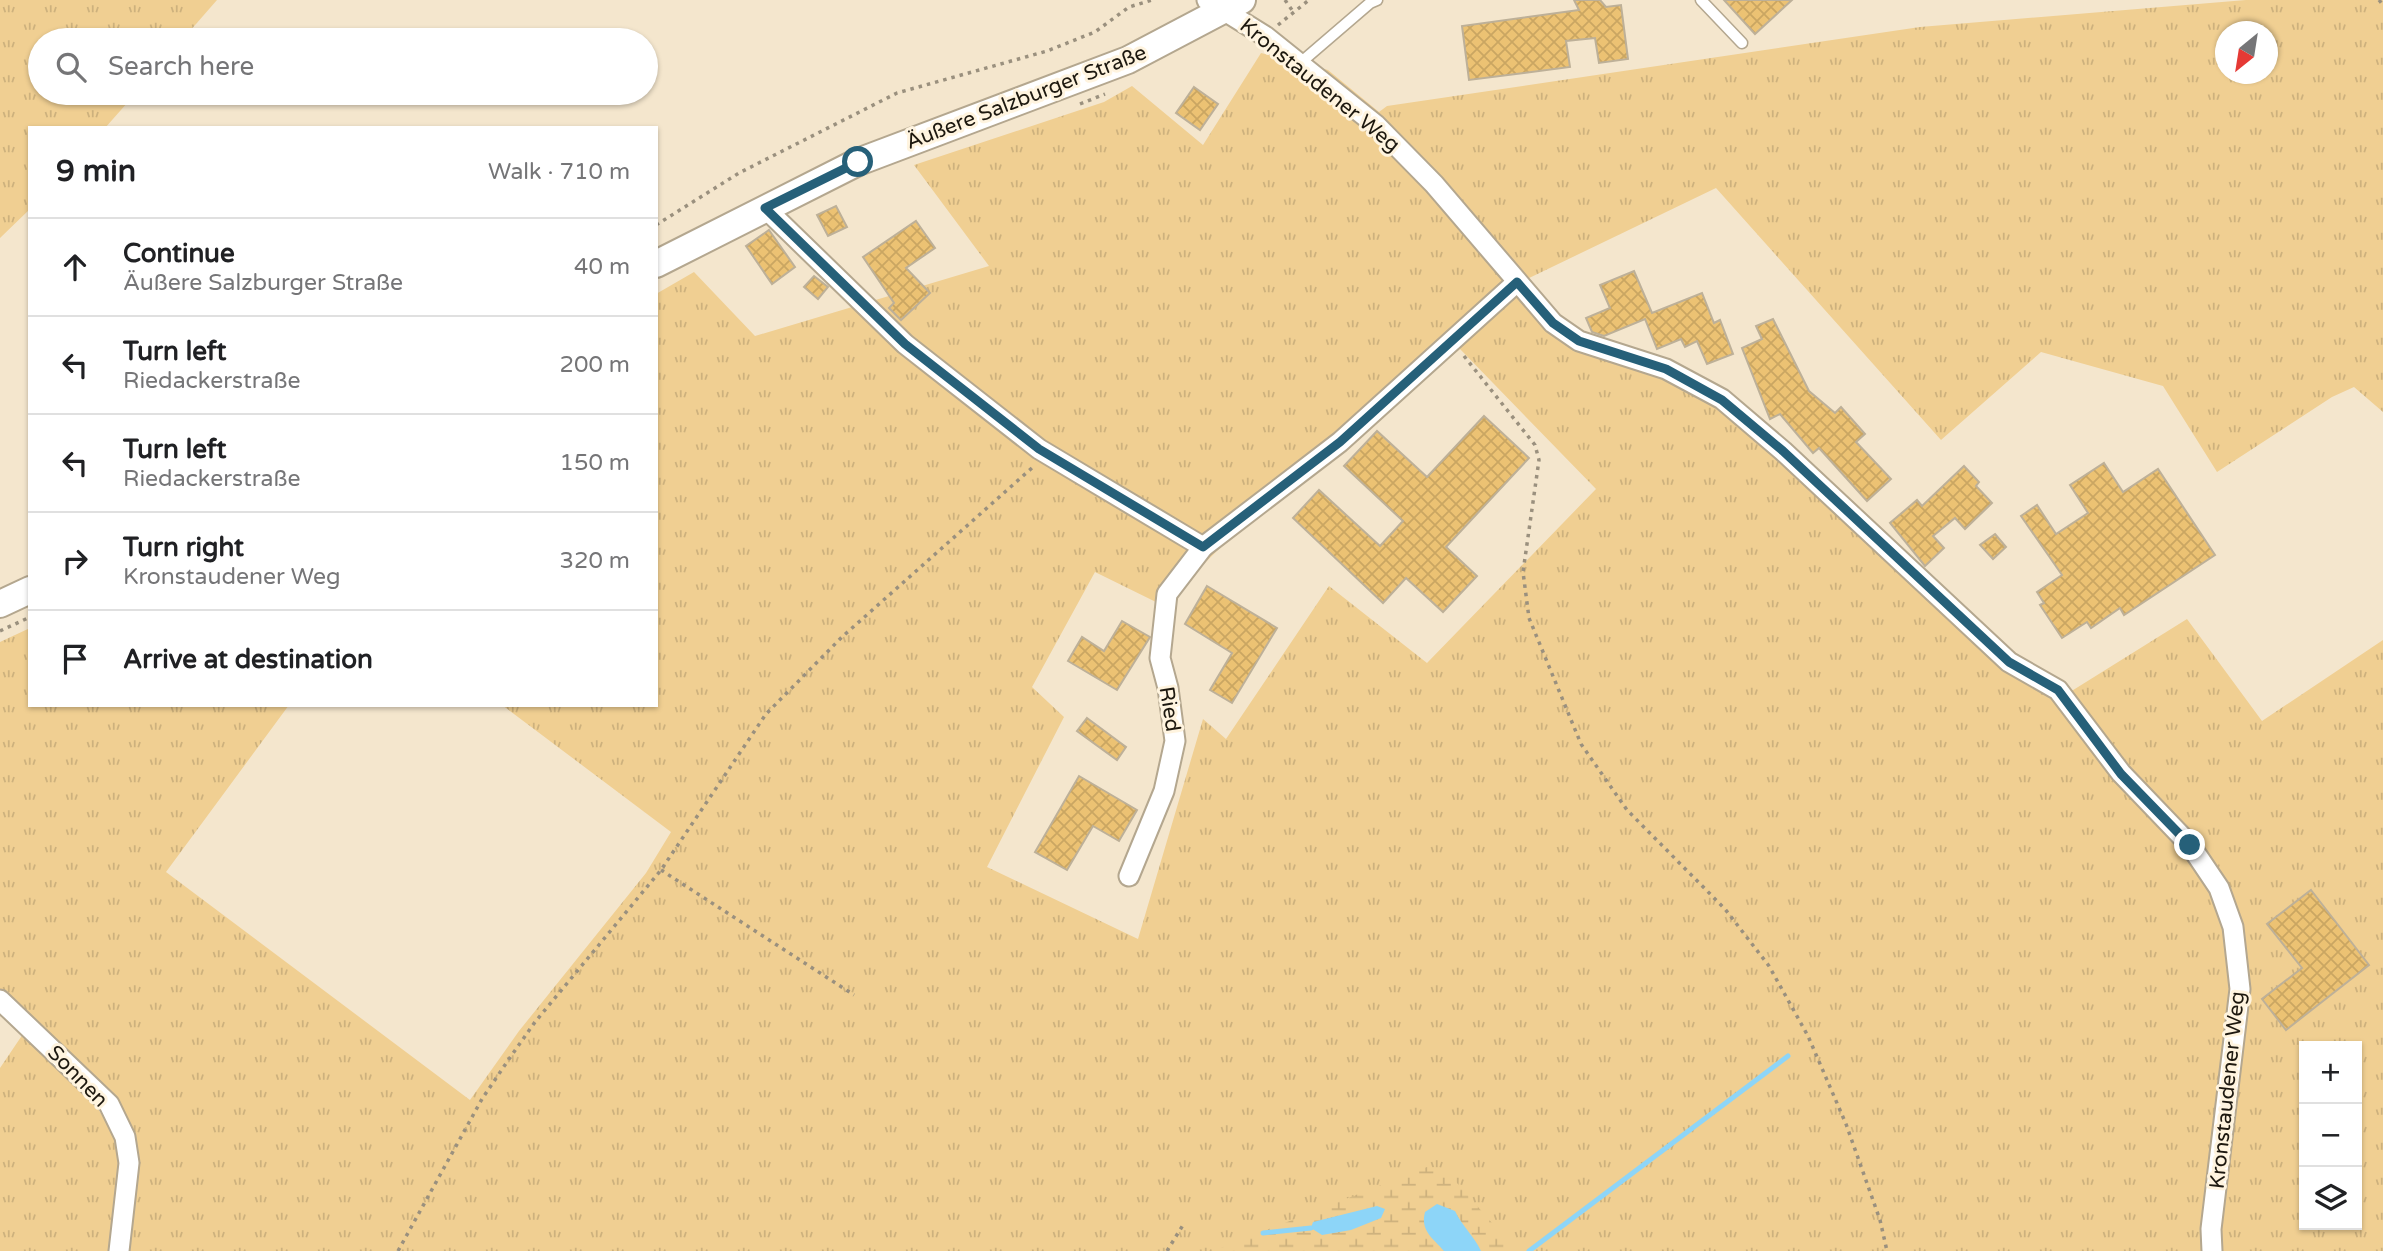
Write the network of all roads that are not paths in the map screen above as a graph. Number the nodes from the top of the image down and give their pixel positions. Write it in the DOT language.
graph roads {
  1 [pos="1377,0"];
  2 [pos="1701,0"];
  3 [pos="1225,4"];
  4 [pos="1742,43"];
  5 [pos="1299,64"];
  6 [pos="765,208"];
  7 [pos="658,263"];
  8 [pos="1517,282"];
  9 [pos="1203,547"];
  10 [pos="28,591"];
  11 [pos="0,604"];
  12 [pos="1129,876"];
  13 [pos="0,1000"];
  14 [pos="119,1251"];
  15 [pos="2212,1251"];
  1 -- 5 [label="lane"];
  2 -- 4 [label="lane"];
  3 -- 5 [label="street, Kronstaudener Weg"];
  3 -- 6 [label="main road, Äußere Salzburger Straße"];
  5 -- 8 [label="street, Kronstaudener Weg"];
  6 -- 7 [label="main road, Äußere Salzburger Straße"];
  6 -- 9 [label="street"];
  8 -- 9 [label="street, Ried"];
  8 -- 15 [label="street, Kronstaudener Weg"];
  9 -- 12 [label="street, Ried"];
  10 -- 11 [label="main road"];
  13 -- 14 [label="street, Sonnen"];
}
